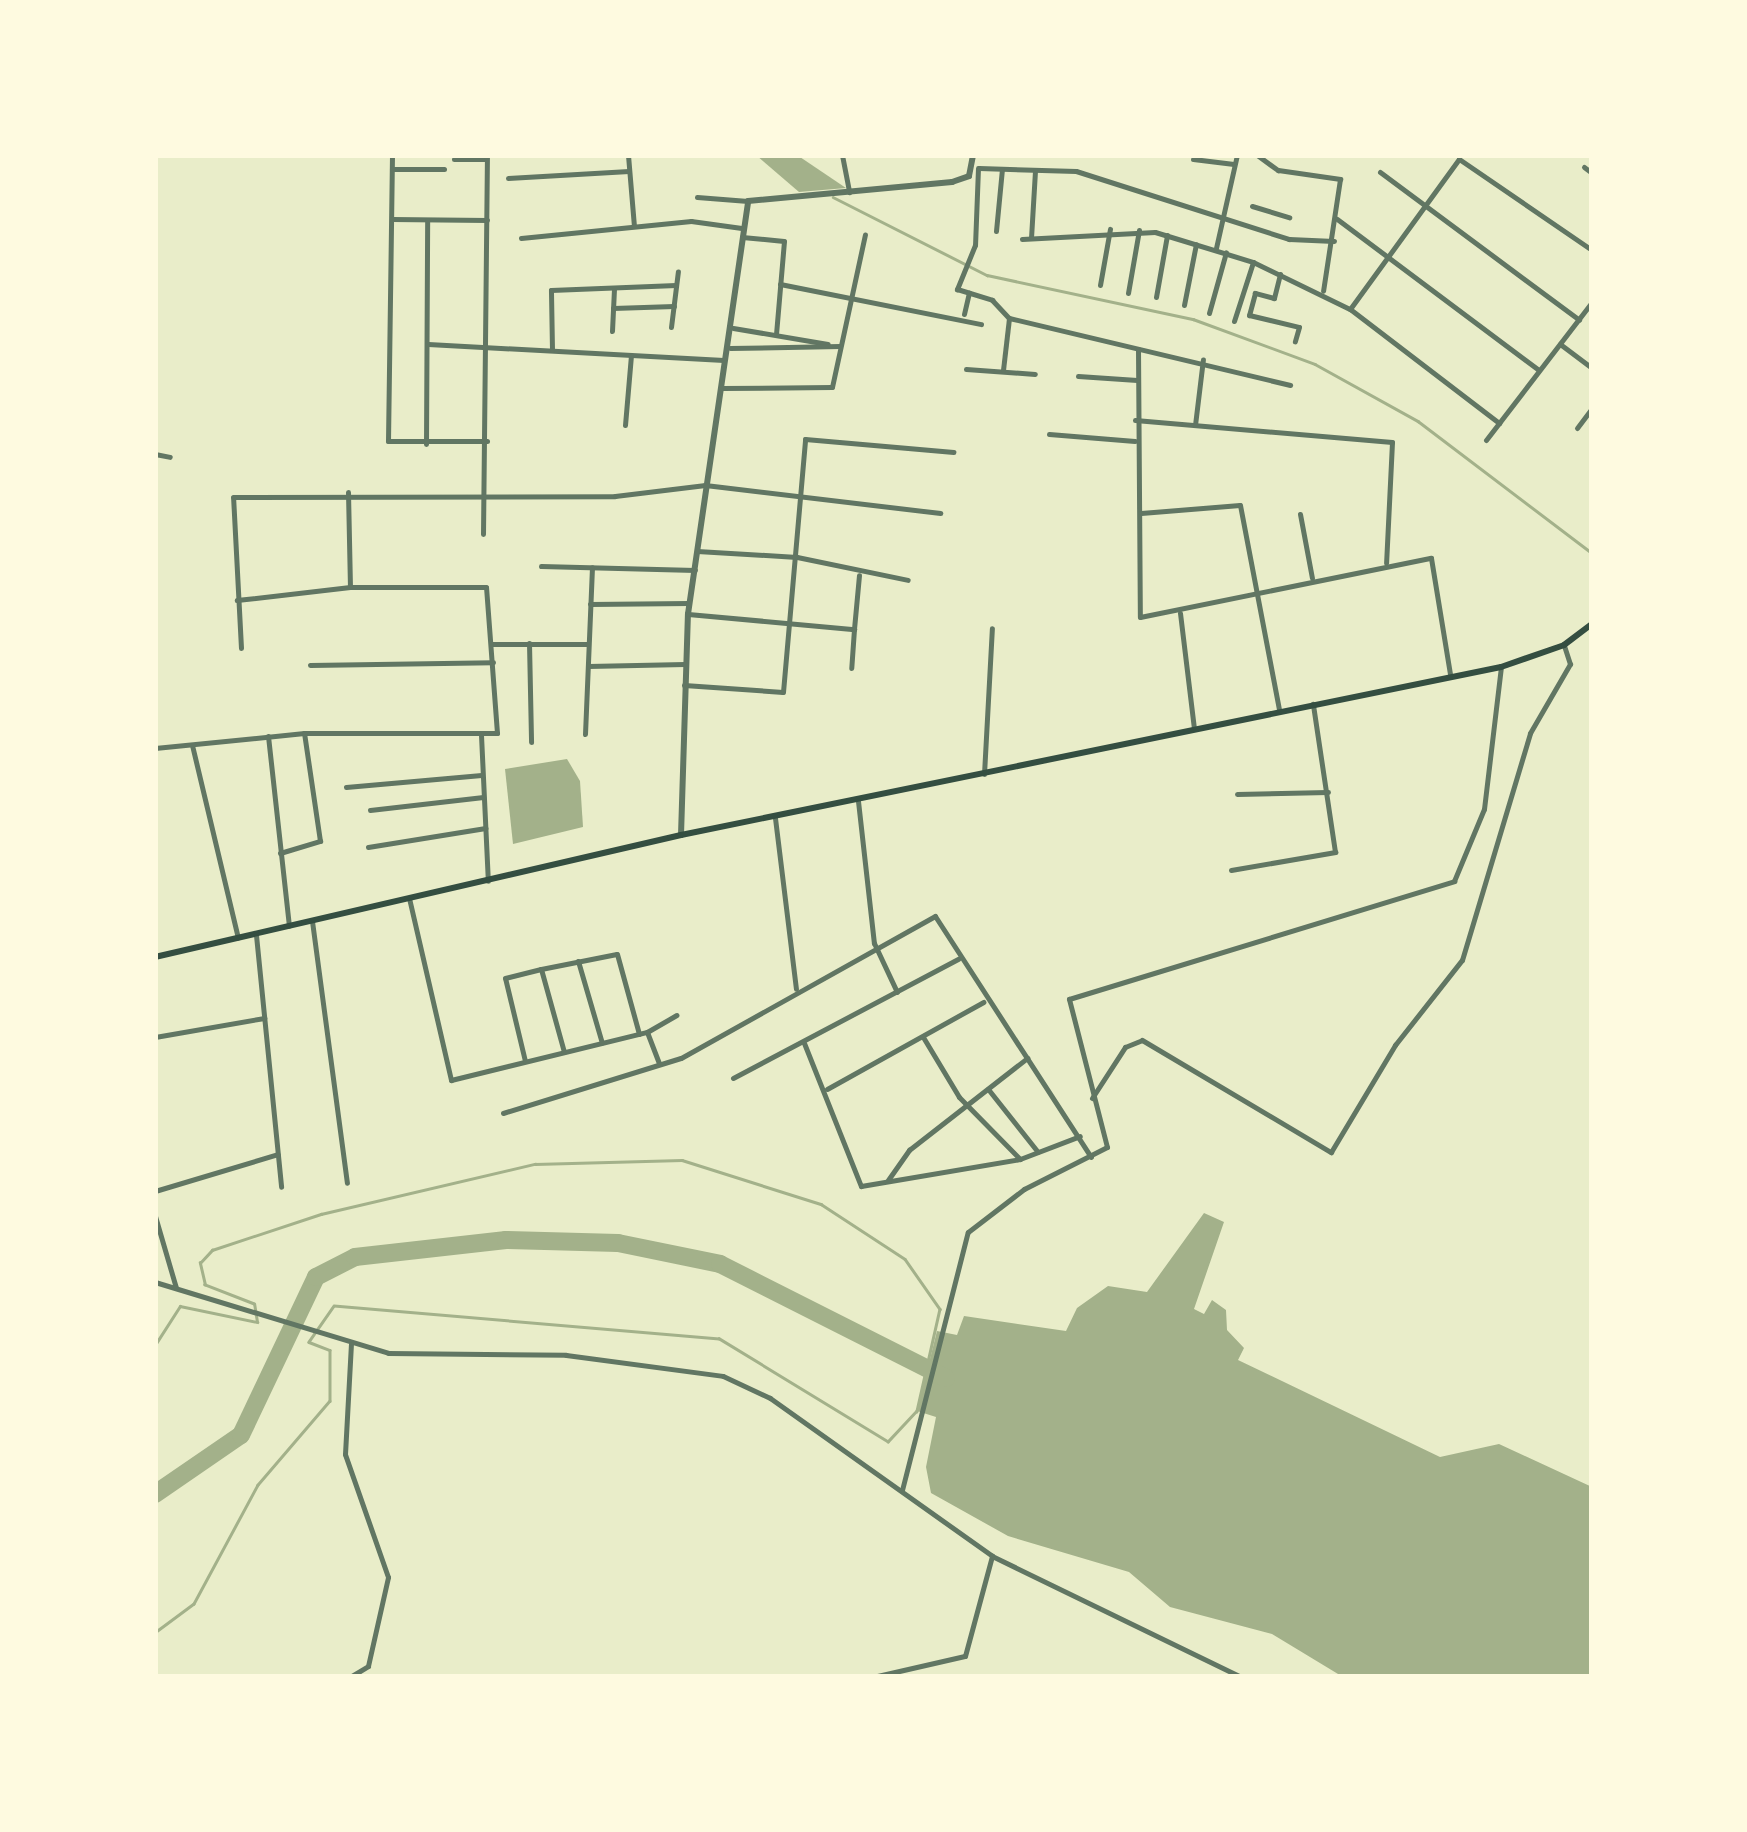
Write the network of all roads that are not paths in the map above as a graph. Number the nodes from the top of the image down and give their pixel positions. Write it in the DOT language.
graph roads {
  1 [pos="392,155"];
  2 [pos="628,155"];
  3 [pos="842,155"];
  4 [pos="973,155"];
  5 [pos="1237,155"];
  6 [pos="1257,155"];
  7 [pos="487,157"];
  8 [pos="454,159"];
  9 [pos="1193,159"];
  10 [pos="1234,164"];
  11 [pos="976,167"];
  12 [pos="1584,167"];
  13 [pos="392,169"];
  14 [pos="444,169"];
  15 [pos="1002,169"];
  16 [pos="1035,170"];
  17 [pos="629,171"];
  18 [pos="1380,172"];
  19 [pos="1592,172"];
  20 [pos="508,178"];
  21 [pos="848,192"];
  22 [pos="697,197"];
  23 [pos="748,201"];
  24 [pos="1424,205"];
  25 [pos="1252,206"];
  26 [pos="1276,212"];
  27 [pos="1225,215"];
  28 [pos="1289,217"];
  29 [pos="392,219"];
  30 [pos="1337,219"];
  31 [pos="426,220"];
  32 [pos="487,220"];
  33 [pos="634,226"];
  34 [pos="1110,229"];
  35 [pos="1271,229"];
  36 [pos="1140,230"];
  37 [pos="996,231"];
  38 [pos="742,233"];
  39 [pos="865,235"];
  40 [pos="1168,235"];
  41 [pos="521,238"];
  42 [pos="1031,238"];
  43 [pos="1022,239"];
  44 [pos="1334,240"];
  45 [pos="1196,243"];
  46 [pos="1216,248"];
  47 [pos="1592,250"];
  48 [pos="1226,252"];
  49 [pos="1387,255"];
  50 [pos="1253,262"];
  51 [pos="678,271"];
  52 [pos="1280,274"];
  53 [pos="780,284"];
  54 [pos="1100,284"];
  55 [pos="676,285"];
  56 [pos="614,288"];
  57 [pos="1323,291"];
  58 [pos="969,292"];
  59 [pos="850,293"];
  60 [pos="1128,293"];
  61 [pos="1156,298"];
  62 [pos="1592,302"];
  63 [pos="1184,305"];
  64 [pos="674,306"];
  65 [pos="613,308"];
  66 [pos="1350,309"];
  67 [pos="1209,313"];
  68 [pos="964,314"];
  69 [pos="1008,318"];
  70 [pos="1579,320"];
  71 [pos="1234,321"];
  72 [pos="981,324"];
  73 [pos="672,327"];
  74 [pos="733,328"];
  75 [pos="612,332"];
  76 [pos="776,335"];
  77 [pos="1295,341"];
  78 [pos="428,344"];
  79 [pos="1560,344"];
  80 [pos="489,346"];
  81 [pos="840,346"];
  82 [pos="730,348"];
  83 [pos="1138,349"];
  84 [pos="552,350"];
  85 [pos="631,355"];
  86 [pos="1203,359"];
  87 [pos="728,360"];
  88 [pos="966,368"];
  89 [pos="1592,368"];
  90 [pos="1539,370"];
  91 [pos="1003,371"];
  92 [pos="1035,374"];
  93 [pos="1078,376"];
  94 [pos="1137,380"];
  95 [pos="1290,385"];
  96 [pos="722,388"];
  97 [pos="1592,408"];
  98 [pos="1135,420"];
  99 [pos="1499,423"];
  100 [pos="1195,424"];
  101 [pos="625,425"];
  102 [pos="1577,428"];
  103 [pos="1048,434"];
  104 [pos="1486,440"];
  105 [pos="488,441"];
  106 [pos="1136,441"];
  107 [pos="426,444"];
  108 [pos="953,452"];
  109 [pos="155,454"];
  110 [pos="170,457"];
  111 [pos="704,485"];
  112 [pos="348,492"];
  113 [pos="484,492"];
  114 [pos="802,498"];
  115 [pos="940,513"];
  116 [pos="1142,513"];
  117 [pos="1300,514"];
  118 [pos="483,534"];
  119 [pos="697,551"];
  120 [pos="797,557"];
  121 [pos="1386,563"];
  122 [pos="540,566"];
  123 [pos="592,568"];
  124 [pos="695,570"];
  125 [pos="859,575"];
  126 [pos="1312,578"];
  127 [pos="908,580"];
  128 [pos="350,587"];
  129 [pos="1255,590"];
  130 [pos="238,600"];
  131 [pos="689,603"];
  132 [pos="590,604"];
  133 [pos="1180,613"];
  134 [pos="688,614"];
  135 [pos="790,624"];
  136 [pos="1592,624"];
  137 [pos="992,628"];
  138 [pos="854,629"];
  139 [pos="528,643"];
  140 [pos="492,644"];
  141 [pos="588,644"];
  142 [pos="1564,646"];
  143 [pos="241,648"];
  144 [pos="493,662"];
  145 [pos="686,664"];
  146 [pos="310,665"];
  147 [pos="588,666"];
  148 [pos="1501,667"];
  149 [pos="852,668"];
  150 [pos="1450,674"];
  151 [pos="684,685"];
  152 [pos="1313,703"];
  153 [pos="1278,710"];
  154 [pos="1194,728"];
  155 [pos="304,732"];
  156 [pos="584,734"];
  157 [pos="480,735"];
  158 [pos="268,736"];
  159 [pos="531,742"];
  160 [pos="192,744"];
  161 [pos="155,748"];
  162 [pos="984,774"];
  163 [pos="481,775"];
  164 [pos="346,787"];
  165 [pos="1328,792"];
  166 [pos="1237,794"];
  167 [pos="483,796"];
  168 [pos="858,801"];
  169 [pos="370,810"];
  170 [pos="776,818"];
  171 [pos="484,828"];
  172 [pos="681,835"];
  173 [pos="368,847"];
  174 [pos="280,853"];
  175 [pos="1231,870"];
  176 [pos="488,882"];
  177 [pos="409,898"];
  178 [pos="312,921"];
  179 [pos="289,926"];
  180 [pos="256,935"];
  181 [pos="238,938"];
  182 [pos="874,944"];
  183 [pos="155,957"];
  184 [pos="958,959"];
  185 [pos="578,961"];
  186 [pos="541,969"];
  187 [pos="796,989"];
  188 [pos="897,992"];
  189 [pos="983,1002"];
  190 [pos="676,1015"];
  191 [pos="264,1018"];
  192 [pos="643,1033"];
  193 [pos="155,1037"];
  194 [pos="924,1037"];
  195 [pos="602,1043"];
  196 [pos="804,1043"];
  197 [pos="564,1052"];
  198 [pos="1028,1058"];
  199 [pos="525,1061"];
  200 [pos="658,1064"];
  201 [pos="733,1078"];
  202 [pos="988,1088"];
  203 [pos="827,1089"];
  204 [pos="1092,1098"];
  205 [pos="966,1104"];
  206 [pos="504,1113"];
  207 [pos="1080,1136"];
  208 [pos="1038,1152"];
  209 [pos="278,1154"];
  210 [pos="1092,1157"];
  211 [pos="1020,1159"];
  212 [pos="888,1180"];
  213 [pos="347,1183"];
  214 [pos="281,1187"];
  215 [pos="155,1191"];
  216 [pos="155,1216"];
  217 [pos="155,1282"];
  218 [pos="176,1288"];
  219 [pos="351,1344"];
  220 [pos="902,1490"];
  221 [pos="992,1556"];
  222 [pos="350,1677"];
  223 [pos="874,1677"];
  224 [pos="1242,1677"];
  1 -- 13 [label="street"];
  2 -- 17 [label="street"];
  3 -- 21 [label="street"];
  4 -- 11 [label="street"];
  5 -- 10 [label="street"];
  6 -- 30 [label="street"];
  7 -- 8 [label="street"];
  7 -- 32 [label="street"];
  9 -- 10 [label="street"];
  10 -- 27 [label="street"];
  11 -- 15 [label="street"];
  11 -- 21 [label="street"];
  11 -- 58 [label="street"];
  12 -- 19 [label="street"];
  13 -- 14 [label="street"];
  13 -- 29 [label="street"];
  15 -- 16 [label="street"];
  15 -- 37 [label="street"];
  16 -- 27 [label="street"];
  16 -- 42 [label="street"];
  17 -- 20 [label="street"];
  17 -- 33 [label="street"];
  18 -- 24 [label="street"];
  21 -- 23 [label="street"];
  22 -- 23 [label="street"];
  23 -- 38 [label="street"];
  24 -- 47 [label="street"];
  24 -- 49 [label="street"];
  24 -- 70 [label="street"];
  25 -- 26 [label="street"];
  26 -- 28 [label="street"];
  26 -- 35 [label="street"];
  27 -- 35 [label="street"];
  27 -- 46 [label="street"];
  29 -- 31 [label="street"];
  29 -- 107 [label="street"];
  30 -- 44 [label="street"];
  30 -- 49 [label="street"];
  31 -- 32 [label="street"];
  31 -- 78 [label="street"];
  32 -- 80 [label="street"];
  33 -- 38 [label="street"];
  33 -- 41 [label="street"];
  34 -- 36 [label="street"];
  34 -- 42 [label="street"];
  34 -- 54 [label="street"];
  35 -- 44 [label="street"];
  36 -- 40 [label="street"];
  36 -- 60 [label="street"];
  38 -- 53 [label="street"];
  38 -- 74 [label="street"];
  39 -- 59 [label="street"];
  40 -- 45 [label="street"];
  40 -- 61 [label="street"];
  42 -- 43 [label="street"];
  44 -- 57 [label="street"];
  45 -- 46 [label="street"];
  45 -- 63 [label="street"];
  46 -- 48 [label="street"];
  48 -- 50 [label="street"];
  48 -- 67 [label="street"];
  49 -- 66 [label="street"];
  49 -- 90 [label="street"];
  50 -- 52 [label="street"];
  50 -- 71 [label="street"];
  51 -- 55 [label="street"];
  52 -- 57 [label="street"];
  52 -- 77 [label="street"];
  53 -- 59 [label="street"];
  53 -- 76 [label="street"];
  55 -- 56 [label="street"];
  55 -- 64 [label="street"];
  56 -- 65 [label="street"];
  56 -- 84 [label="street"];
  57 -- 66 [label="street"];
  58 -- 68 [label="street"];
  58 -- 69 [label="street"];
  59 -- 68 [label="street"];
  59 -- 81 [label="street"];
  62 -- 70 [label="street"];
  64 -- 65 [label="street"];
  64 -- 73 [label="street"];
  65 -- 75 [label="street"];
  66 -- 99 [label="street"];
  68 -- 72 [label="street"];
  69 -- 83 [label="street"];
  69 -- 91 [label="street"];
  70 -- 79 [label="street"];
  74 -- 76 [label="street"];
  74 -- 82 [label="street"];
  76 -- 81 [label="street"];
  78 -- 80 [label="street"];
  78 -- 107 [label="street"];
  79 -- 89 [label="street"];
  79 -- 90 [label="street"];
  80 -- 84 [label="street"];
  80 -- 105 [label="street"];
  81 -- 82 [label="street"];
  81 -- 96 [label="street"];
  82 -- 87 [label="street"];
  83 -- 86 [label="street"];
  83 -- 94 [label="street"];
  84 -- 85 [label="street"];
  85 -- 87 [label="street"];
  85 -- 101 [label="street"];
  86 -- 95 [label="street"];
  86 -- 100 [label="street"];
  87 -- 96 [label="street"];
  88 -- 91 [label="street"];
  90 -- 99 [label="street"];
  91 -- 92 [label="street"];
  93 -- 94 [label="street"];
  94 -- 98 [label="street"];
  96 -- 111 [label="street"];
  97 -- 102 [label="street"];
  98 -- 100 [label="street"];
  98 -- 106 [label="street"];
  99 -- 104 [label="street"];
  100 -- 121 [label="street"];
  103 -- 106 [label="street"];
  105 -- 107 [label="street"];
  105 -- 113 [label="street"];
  106 -- 116 [label="street"];
  108 -- 114 [label="street"];
  109 -- 110 [label="street"];
  111 -- 113 [label="street"];
  111 -- 114 [label="street"];
  111 -- 119 [label="street"];
  112 -- 113 [label="street"];
  112 -- 128 [label="street"];
  112 -- 130 [label="street"];
  113 -- 118 [label="street"];
  114 -- 115 [label="street"];
  114 -- 120 [label="street"];
  116 -- 129 [label="street"];
  116 -- 133 [label="street"];
  117 -- 126 [label="street"];
  119 -- 120 [label="street"];
  119 -- 124 [label="street"];
  120 -- 125 [label="street"];
  120 -- 135 [label="street"];
  121 -- 126 [label="street"];
  121 -- 150 [label="street"];
  122 -- 123 [label="street"];
  123 -- 124 [label="street"];
  123 -- 132 [label="street"];
  124 -- 131 [label="street"];
  125 -- 127 [label="street"];
  125 -- 138 [label="street"];
  126 -- 129 [label="street"];
  128 -- 130 [label="street"];
  128 -- 140 [label="street"];
  129 -- 133 [label="street"];
  129 -- 153 [label="street"];
  130 -- 143 [label="street"];
  131 -- 132 [label="street"];
  131 -- 134 [label="street"];
  132 -- 141 [label="street"];
  133 -- 154 [label="street"];
  134 -- 135 [label="street"];
  134 -- 145 [label="street"];
  135 -- 138 [label="street"];
  135 -- 151 [label="street"];
  136 -- 142 [label="main road"];
  137 -- 162 [label="street"];
  138 -- 149 [label="street"];
  139 -- 140 [label="street"];
  139 -- 141 [label="street"];
  139 -- 159 [label="street"];
  140 -- 144 [label="street"];
  141 -- 147 [label="street"];
  142 -- 148 [label="main road"];
  142 -- 204 [label="street"];
  144 -- 146 [label="street"];
  144 -- 157 [label="street"];
  145 -- 147 [label="street"];
  145 -- 151 [label="street"];
  147 -- 156 [label="street"];
  148 -- 150 [label="main road"];
  148 -- 204 [label="street"];
  150 -- 152 [label="main road"];
  151 -- 172 [label="street"];
  152 -- 153 [label="main road"];
  152 -- 165 [label="street"];
  153 -- 154 [label="main road"];
  154 -- 162 [label="main road"];
  155 -- 157 [label="street"];
  155 -- 158 [label="street"];
  155 -- 174 [label="street"];
  157 -- 163 [label="street"];
  158 -- 160 [label="street"];
  158 -- 174 [label="street"];
  160 -- 161 [label="street"];
  160 -- 181 [label="street"];
  162 -- 168 [label="main road"];
  163 -- 164 [label="street"];
  163 -- 167 [label="street"];
  165 -- 166 [label="street"];
  165 -- 175 [label="street"];
  167 -- 169 [label="street"];
  167 -- 171 [label="street"];
  168 -- 170 [label="main road"];
  168 -- 182 [label="street"];
  170 -- 172 [label="main road"];
  170 -- 187 [label="street"];
  171 -- 173 [label="street"];
  171 -- 176 [label="street"];
  172 -- 176 [label="main road"];
  174 -- 179 [label="street"];
  176 -- 177 [label="main road"];
  177 -- 178 [label="main road"];
  177 -- 199 [label="street"];
  178 -- 179 [label="main road"];
  178 -- 213 [label="street"];
  179 -- 180 [label="main road"];
  180 -- 181 [label="main road"];
  180 -- 191 [label="street"];
  181 -- 183 [label="main road"];
  182 -- 184 [label="street"];
  182 -- 187 [label="street"];
  182 -- 188 [label="street"];
  184 -- 188 [label="street"];
  184 -- 189 [label="street"];
  185 -- 186 [label="street"];
  185 -- 192 [label="street"];
  185 -- 195 [label="street"];
  186 -- 197 [label="street"];
  186 -- 199 [label="street"];
  187 -- 200 [label="street"];
  188 -- 196 [label="street"];
  189 -- 194 [label="street"];
  189 -- 198 [label="street"];
  190 -- 192 [label="street"];
  191 -- 193 [label="street"];
  191 -- 209 [label="street"];
  192 -- 195 [label="street"];
  192 -- 200 [label="street"];
  194 -- 203 [label="street"];
  194 -- 205 [label="street"];
  195 -- 197 [label="street"];
  196 -- 201 [label="street"];
  196 -- 203 [label="street"];
  197 -- 199 [label="street"];
  198 -- 202 [label="street"];
  198 -- 207 [label="street"];
  200 -- 206 [label="street"];
  202 -- 205 [label="street"];
  202 -- 208 [label="street"];
  203 -- 212 [label="street"];
  204 -- 210 [label="street"];
  205 -- 211 [label="street"];
  205 -- 212 [label="street"];
  207 -- 208 [label="street"];
  207 -- 210 [label="street"];
  208 -- 211 [label="street"];
  209 -- 214 [label="street"];
  209 -- 215 [label="street"];
  210 -- 220 [label="street"];
  211 -- 212 [label="street"];
  216 -- 218 [label="street"];
  217 -- 218 [label="street"];
  218 -- 219 [label="street"];
  219 -- 220 [label="street"];
  219 -- 222 [label="street"];
  220 -- 221 [label="street"];
  221 -- 223 [label="street"];
  221 -- 224 [label="street"];
}
